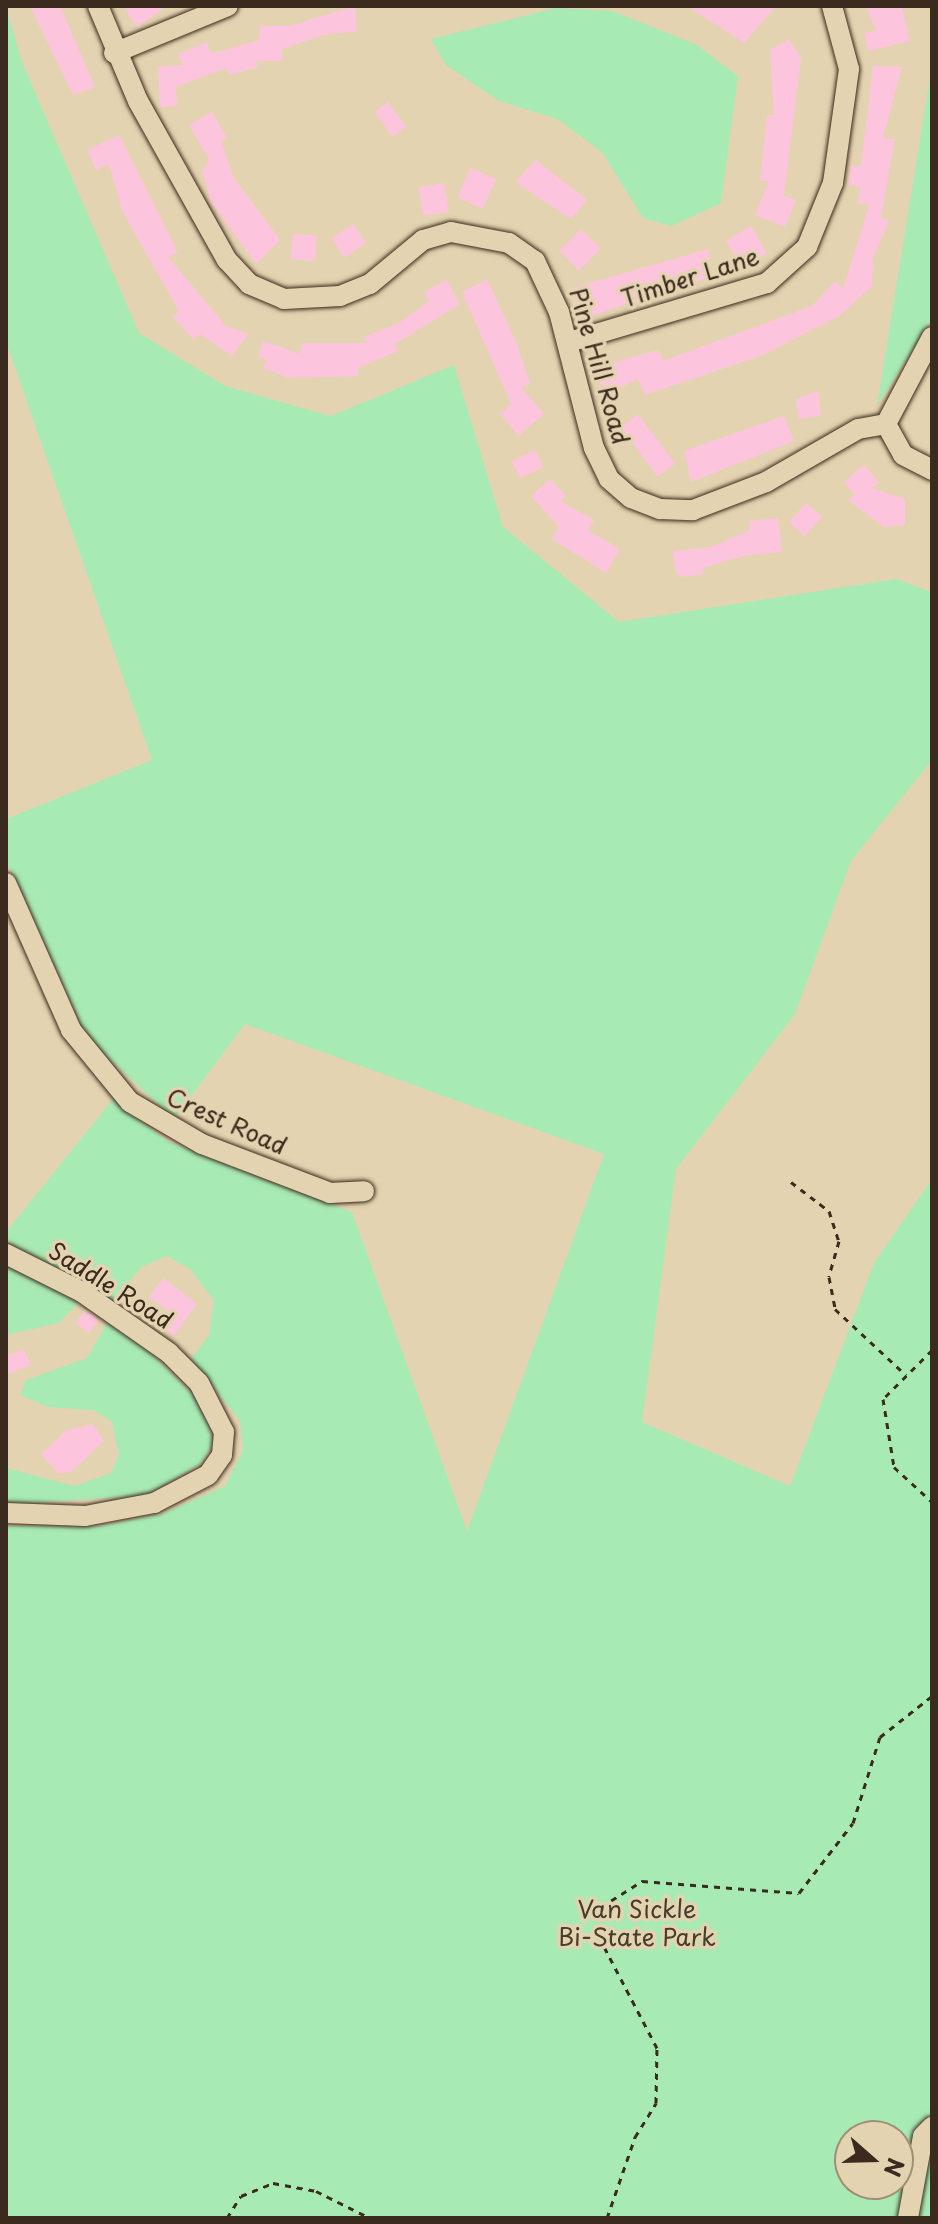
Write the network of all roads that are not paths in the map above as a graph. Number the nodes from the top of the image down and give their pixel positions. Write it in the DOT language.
graph roads {
  1 [pos="98,6"];
  2 [pos="228,6"];
  3 [pos="832,6"];
  4 [pos="114,53"];
  5 [pos="932,337"];
  6 [pos="569,342"];
  7 [pos="886,424"];
  8 [pos="932,470"];
  9 [pos="6,883"];
  10 [pos="364,1191"];
  11 [pos="6,1254"];
  12 [pos="6,1513"];
  13 [pos="932,2127"];
  14 [pos="908,2218"];
  1 -- 4 [label="street, Pine Hill Road"];
  2 -- 4 [label="street"];
  3 -- 6 [label="street, Timber Lane"];
  4 -- 6 [label="street, Pine Hill Road"];
  5 -- 7 [label="street"];
  6 -- 7 [label="street, Pine Hill Road"];
  7 -- 8 [label="street"];
  9 -- 10 [label="street, Crest Road"];
  11 -- 12 [label="street, Saddle Road"];
  13 -- 14 [label="street"];
}
